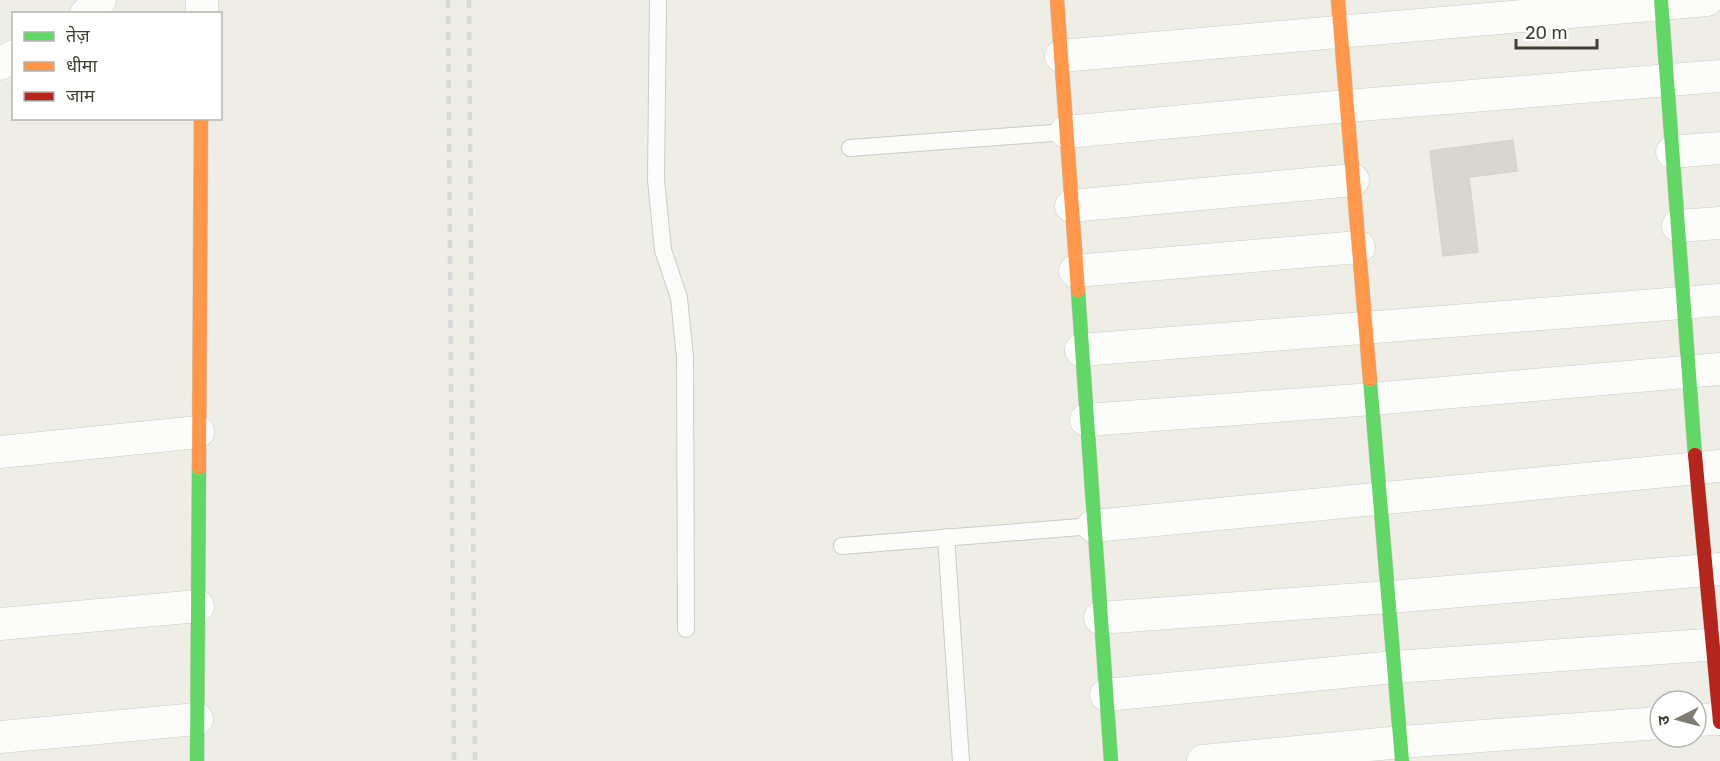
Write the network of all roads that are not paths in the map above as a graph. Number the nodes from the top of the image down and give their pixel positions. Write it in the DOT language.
graph roads {
  1 [pos="100,0"];
  2 [pos="658,0"];
  3 [pos="1057,0"];
  4 [pos="1338,0"];
  5 [pos="1707,0"];
  6 [pos="1661,2"];
  7 [pos="88,12"];
  8 [pos="1340,31"];
  9 [pos="1061,56"];
  10 [pos="1720,76"];
  11 [pos="1667,80"];
  12 [pos="1347,106"];
  13 [pos="201,120"];
  14 [pos="1066,132"];
  15 [pos="850,148"];
  16 [pos="1720,148"];
  17 [pos="1672,152"];
  18 [pos="1353,180"];
  19 [pos="1071,206"];
  20 [pos="1720,223"];
  21 [pos="1678,226"];
  22 [pos="1359,247"];
  23 [pos="1076,271"];
  24 [pos="1720,300"];
  25 [pos="1684,303"];
  26 [pos="1366,327"];
  27 [pos="1081,350"];
  28 [pos="1720,369"];
  29 [pos="1689,372"];
  30 [pos="1372,399"];
  31 [pos="1086,420"];
  32 [pos="198,432"];
  33 [pos="0,452"];
  34 [pos="1708,467"];
  35 [pos="1379,498"];
  36 [pos="1093,526"];
  37 [pos="946,537"];
  38 [pos="842,546"];
  39 [pos="1713,570"];
  40 [pos="1389,597"];
  41 [pos="198,606"];
  42 [pos="1100,618"];
  43 [pos="0,624"];
  44 [pos="686,629"];
  45 [pos="1716,644"];
  46 [pos="1395,667"];
  47 [pos="1106,695"];
  48 [pos="197,719"];
  49 [pos="1720,720"];
  50 [pos="1648,724"];
  51 [pos="0,737"];
  52 [pos="1401,751"];
  53 [pos="197,761"];
  54 [pos="961,761"];
  55 [pos="1111,761"];
  56 [pos="1203,761"];
  1 -- 7 [label="street"];
  2 -- 44 [label="lane"];
  3 -- 9 [label="street"];
  4 -- 8 [label="street"];
  5 -- 6 [label="street"];
  6 -- 8 [label="street"];
  6 -- 11 [label="street"];
  8 -- 9 [label="street"];
  8 -- 12 [label="street"];
  9 -- 14 [label="street"];
  10 -- 11 [label="street"];
  11 -- 12 [label="street"];
  11 -- 17 [label="street"];
  12 -- 14 [label="street"];
  12 -- 18 [label="street"];
  13 -- 32 [label="street"];
  14 -- 15 [label="lane"];
  14 -- 19 [label="street"];
  16 -- 17 [label="street"];
  17 -- 21 [label="street"];
  18 -- 19 [label="street"];
  18 -- 22 [label="street"];
  19 -- 23 [label="street"];
  20 -- 21 [label="street"];
  21 -- 25 [label="street"];
  22 -- 23 [label="street"];
  22 -- 26 [label="street"];
  23 -- 27 [label="street"];
  24 -- 25 [label="street"];
  25 -- 26 [label="street"];
  25 -- 29 [label="street"];
  26 -- 27 [label="street"];
  26 -- 30 [label="street"];
  27 -- 31 [label="street"];
  28 -- 29 [label="street"];
  29 -- 30 [label="street"];
  29 -- 34 [label="street"];
  30 -- 31 [label="street"];
  30 -- 35 [label="street"];
  31 -- 36 [label="street"];
  32 -- 33 [label="street"];
  32 -- 41 [label="street"];
  34 -- 35 [label="street"];
  34 -- 39 [label="street"];
  35 -- 36 [label="street"];
  35 -- 40 [label="street"];
  36 -- 37 [label="lane"];
  36 -- 42 [label="street"];
  37 -- 38 [label="lane"];
  37 -- 54 [label="lane"];
  39 -- 40 [label="street"];
  39 -- 45 [label="street"];
  40 -- 42 [label="street"];
  40 -- 46 [label="street"];
  41 -- 43 [label="street"];
  41 -- 48 [label="street"];
  42 -- 47 [label="street"];
  45 -- 46 [label="street"];
  45 -- 49 [label="street"];
  46 -- 47 [label="street"];
  46 -- 52 [label="street"];
  47 -- 55 [label="street"];
  48 -- 51 [label="street"];
  48 -- 53 [label="street"];
  50 -- 52 [label="street"];
  52 -- 56 [label="street"];
}
